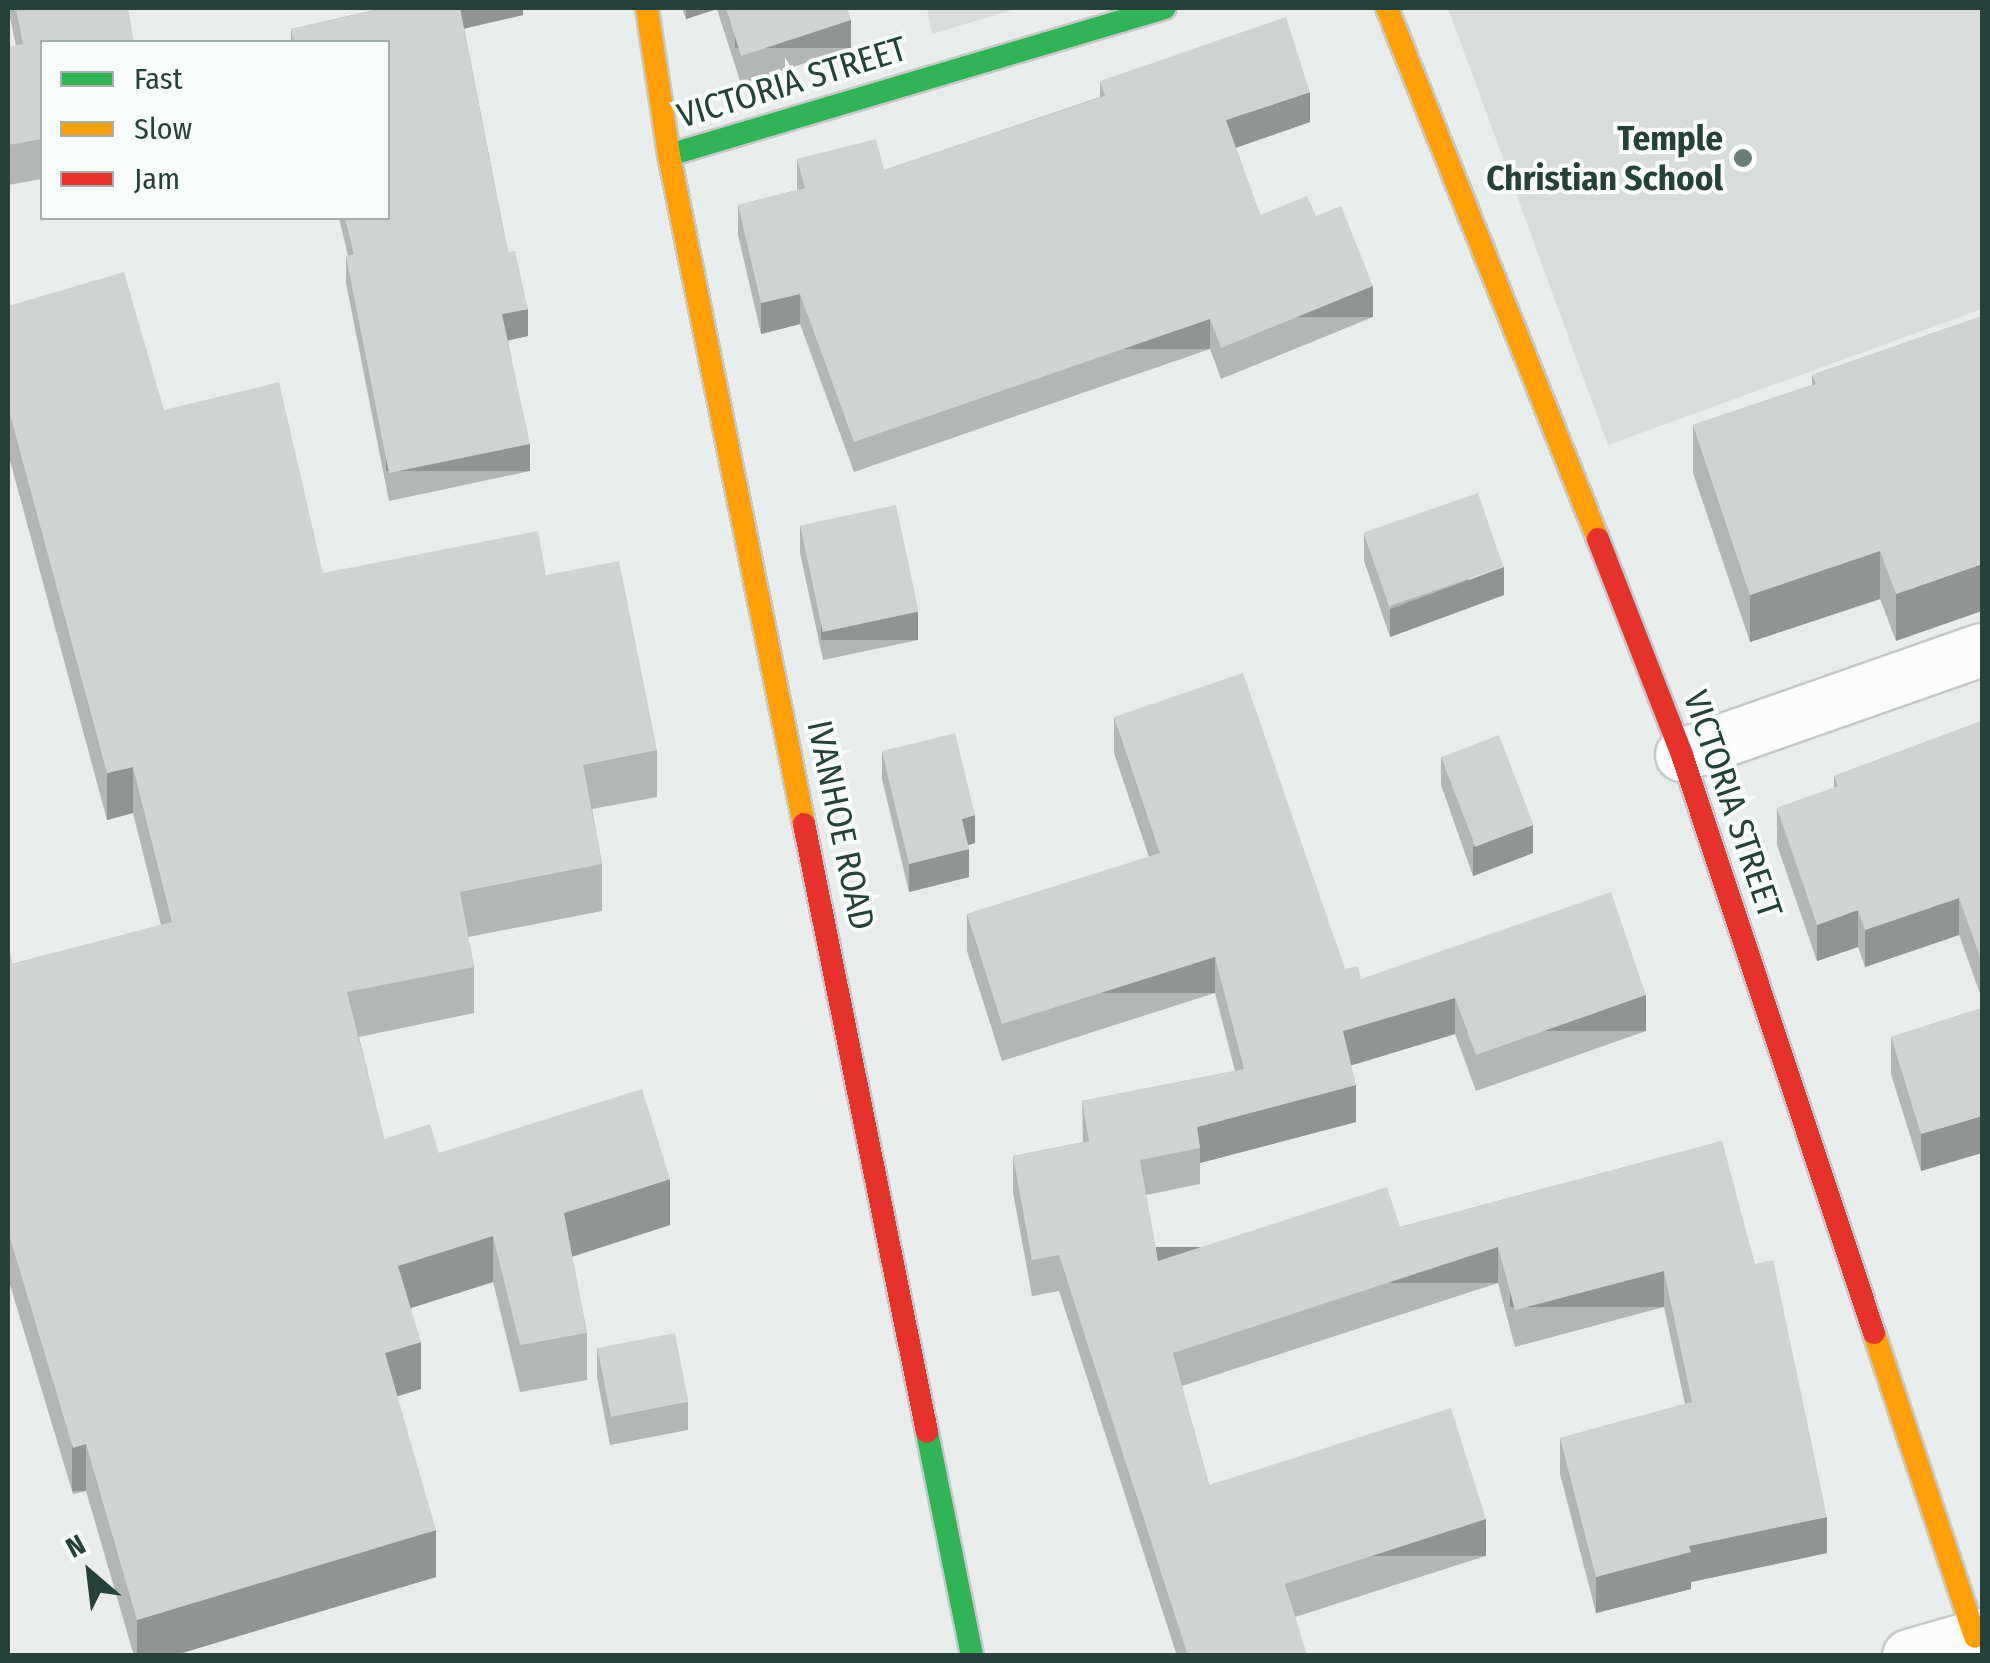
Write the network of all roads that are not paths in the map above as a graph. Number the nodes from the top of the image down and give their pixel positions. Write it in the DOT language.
graph roads {
  1 [pos="647,8"];
  2 [pos="1165,8"];
  3 [pos="1386,8"];
  4 [pos="669,155"];
  5 [pos="1982,650"];
  6 [pos="1682,755"];
  7 [pos="1978,1636"];
  8 [pos="972,1656"];
  9 [pos="1909,1656"];
  1 -- 4 [label="street, IVANHOE ROAD"];
  2 -- 4 [label="street, VICTORIA STREET"];
  3 -- 6 [label="street, VICTORIA STREET"];
  4 -- 8 [label="street, IVANHOE ROAD"];
  5 -- 6 [label="street"];
  6 -- 7 [label="street, VICTORIA STREET"];
  7 -- 9 [label="street"];
}
